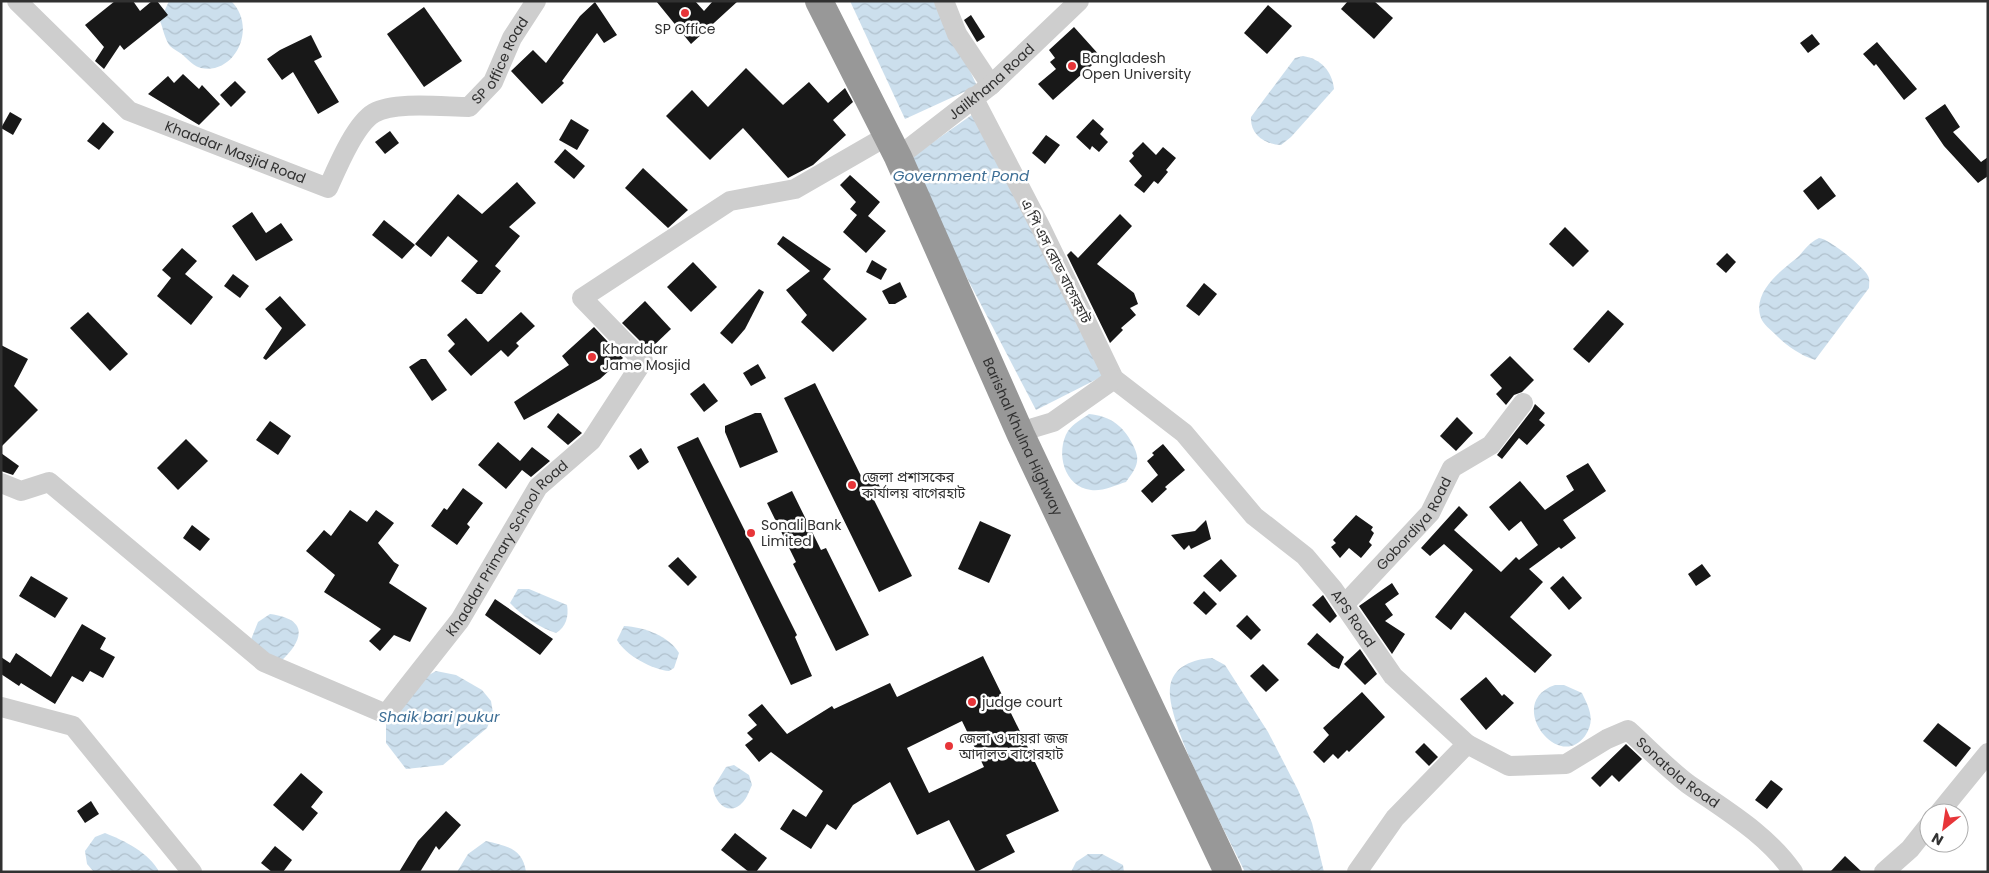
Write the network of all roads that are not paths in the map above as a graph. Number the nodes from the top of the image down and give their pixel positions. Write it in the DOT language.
graph roads {
  1 [pos="17,1"];
  2 [pos="536,1"];
  3 [pos="820,1"];
  4 [pos="944,1"];
  5 [pos="1079,1"];
  6 [pos="991,85"];
  7 [pos="973,97"];
  8 [pos="457,107"];
  9 [pos="892,146"];
  10 [pos="1113,376"];
  11 [pos="1523,403"];
  12 [pos="1021,435"];
  13 [pos="1,483"];
  14 [pos="1344,605"];
  15 [pos="1,707"];
  16 [pos="1467,744"];
  17 [pos="1988,752"];
  18 [pos="1947,803"];
  19 [pos="1919,837"];
  20 [pos="192,872"];
  21 [pos="1228,872"];
  22 [pos="1357,872"];
  23 [pos="1793,872"];
  24 [pos="1884,872"];
  1 -- 8 [label="street, Khaddar Masjid Road"];
  2 -- 8 [label="street, SP office Road"];
  3 -- 9 [label="highway, Barishal Khulna Highway"];
  4 -- 6 [label="street"];
  5 -- 6 [label="street, Jailkhana Road"];
  6 -- 7 [label="street, Jailkhana Road"];
  7 -- 9 [label="street, Jailkhana Road"];
  7 -- 10 [label="street, এ পি এস রোড বাগেরহাট"];
  9 -- 12 [label="highway, Barishal Khulna Highway"];
  9 -- 13 [label="street, Khaddar Primary School Road"];
  10 -- 12 [label="street"];
  10 -- 14 [label="street, APS Road"];
  11 -- 14 [label="street, Gobordiya Road"];
  12 -- 21 [label="highway, Barishal Khulna Highway"];
  14 -- 16 [label="street, APS Road"];
  15 -- 20 [label="street"];
  16 -- 22 [label="street"];
  16 -- 23 [label="street, Sonatola Road"];
  17 -- 18 [label="street"];
  19 -- 24 [label="street"];
}
